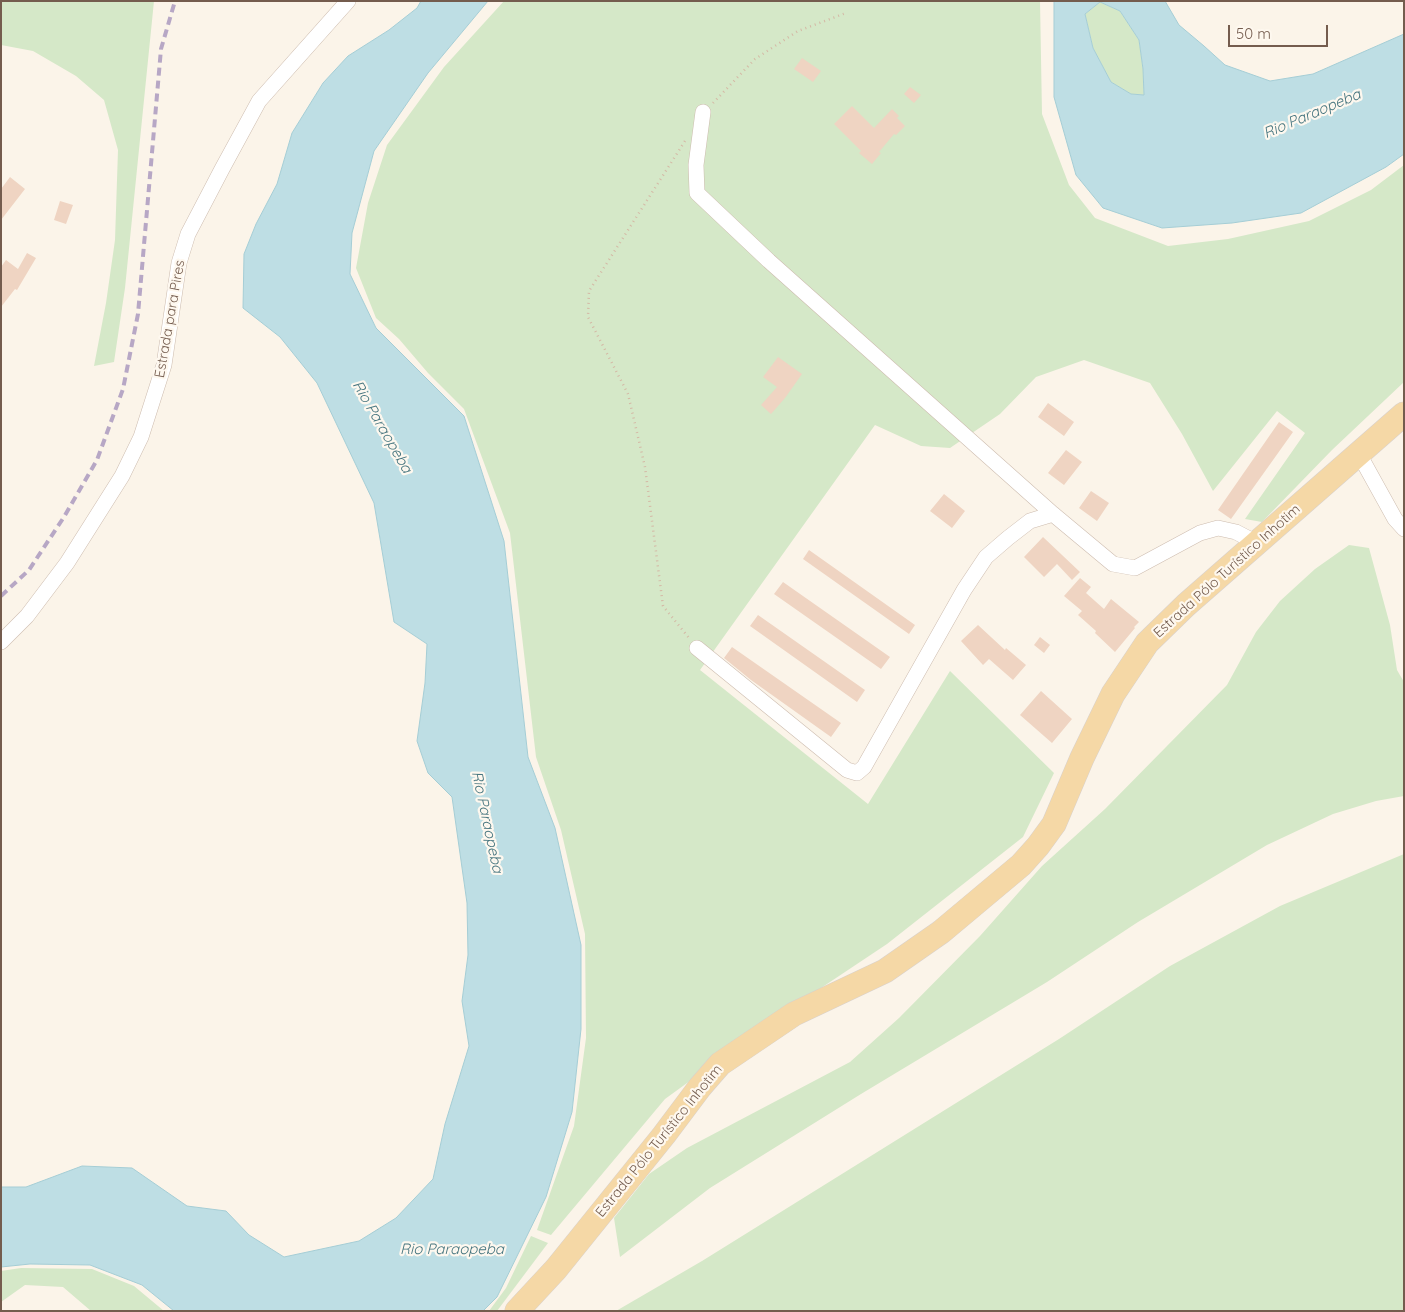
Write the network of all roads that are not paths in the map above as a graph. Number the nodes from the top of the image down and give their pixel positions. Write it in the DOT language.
graph roads {
  1 [pos="348,1"];
  2 [pos="703,112"];
  3 [pos="1404,414"];
  4 [pos="1359,454"];
  5 [pos="1053,514"];
  6 [pos="1404,529"];
  7 [pos="1258,543"];
  8 [pos="4,635"];
  9 [pos="697,648"];
  10 [pos="517,1311"];
  1 -- 8 [label="street, Estrada para Pires"];
  2 -- 5 [label="street"];
  3 -- 4 [label="main road, Estrada Pólo Turístico Inhotim"];
  4 -- 6 [label="street"];
  4 -- 7 [label="main road, Estrada Pólo Turístico Inhotim"];
  5 -- 7 [label="street"];
  5 -- 9 [label="street"];
  7 -- 10 [label="main road, Estrada Pólo Turístico Inhotim"];
}
